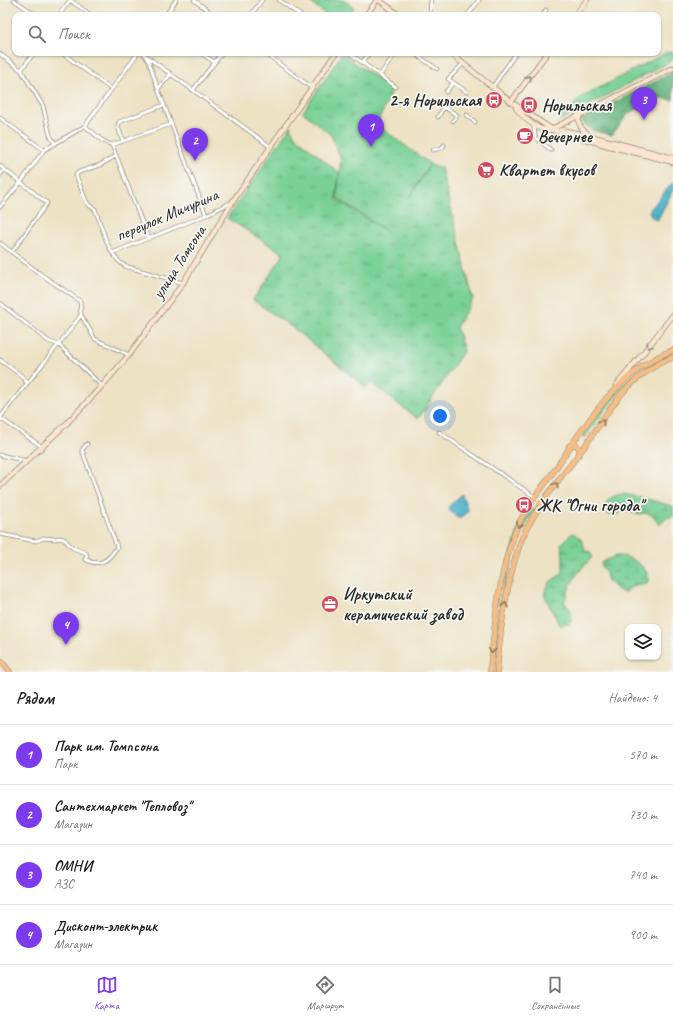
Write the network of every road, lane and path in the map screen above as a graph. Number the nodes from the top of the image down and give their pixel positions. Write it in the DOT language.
graph roads {
  1 [pos="14,0"];
  2 [pos="70,0"];
  3 [pos="176,0"];
  4 [pos="194,0"];
  5 [pos="262,0"];
  6 [pos="279,0"];
  7 [pos="378,0"];
  8 [pos="431,0"];
  9 [pos="479,0"];
  10 [pos="587,0"];
  11 [pos="32,12"];
  12 [pos="61,12"];
  13 [pos="87,12"];
  14 [pos="168,12"];
  15 [pos="210,12"];
  16 [pos="253,12"];
  17 [pos="296,12"];
  18 [pos="368,12"];
  19 [pos="395,12"];
  20 [pos="430,12"];
  21 [pos="470,12"];
  22 [pos="577,12"];
  23 [pos="0,54"];
  24 [pos="32,56"];
  25 [pos="66,56"];
  26 [pos="136,56"];
  27 [pos="144,56"];
  28 [pos="146,56"];
  29 [pos="205,56"];
  30 [pos="219,56"];
  31 [pos="269,56"];
  32 [pos="334,56"];
  33 [pos="353,56"];
  34 [pos="367,56"];
  35 [pos="394,56"];
  36 [pos="421,56"];
  37 [pos="454,56"];
  38 [pos="514,56"];
  39 [pos="545,56"];
  40 [pos="214,62"];
  41 [pos="362,62"];
  42 [pos="463,64"];
  43 [pos="673,68"];
  44 [pos="437,69"];
  45 [pos="21,70"];
  46 [pos="171,74"];
  47 [pos="380,75"];
  48 [pos="453,83"];
  49 [pos="396,87"];
  50 [pos="312,88"];
  51 [pos="492,88"];
  52 [pos="111,89"];
  53 [pos="158,89"];
  54 [pos="193,90"];
  55 [pos="446,92"];
  56 [pos="466,92"];
  57 [pos="510,102"];
  58 [pos="164,105"];
  59 [pos="467,115"];
  60 [pos="438,117"];
  61 [pos="579,117"];
  62 [pos="0,118"];
  63 [pos="453,121"];
  64 [pos="475,122"];
  65 [pos="171,124"];
  66 [pos="534,125"];
  67 [pos="85,126"];
  68 [pos="553,130"];
  69 [pos="590,136"];
  70 [pos="123,141"];
  71 [pos="56,144"];
  72 [pos="112,145"];
  73 [pos="444,145"];
  74 [pos="613,145"];
  75 [pos="271,147"];
  76 [pos="44,150"];
  77 [pos="433,150"];
  78 [pos="551,150"];
  79 [pos="116,156"];
  80 [pos="666,158"];
  81 [pos="673,158"];
  82 [pos="673,162"];
  83 [pos="0,166"];
  84 [pos="4,170"];
  85 [pos="0,175"];
  86 [pos="21,182"];
  87 [pos="233,201"];
  88 [pos="0,207"];
  89 [pos="206,215"];
  90 [pos="148,238"];
  91 [pos="0,243"];
  92 [pos="12,252"];
  93 [pos="112,253"];
  94 [pos="183,283"];
  95 [pos="0,303"];
  96 [pos="81,315"];
  97 [pos="673,315"];
  98 [pos="59,345"];
  99 [pos="673,350"];
  100 [pos="129,355"];
  101 [pos="673,357"];
  102 [pos="0,360"];
  103 [pos="27,383"];
  104 [pos="102,386"];
  105 [pos="610,393"];
  106 [pos="0,418"];
  107 [pos="439,432"];
  108 [pos="86,444"];
  109 [pos="41,446"];
  110 [pos="569,447"];
  111 [pos="579,454"];
  112 [pos="0,455"];
  113 [pos="27,460"];
  114 [pos="21,467"];
  115 [pos="0,482"];
  116 [pos="0,486"];
  117 [pos="539,491"];
  118 [pos="548,496"];
  119 [pos="535,497"];
  120 [pos="0,534"];
  121 [pos="0,660"];
  122 [pos="10,672"];
  123 [pos="490,672"];
  124 [pos="498,672"];
  1 -- 11 [label="street"];
  2 -- 12 [label="street"];
  2 -- 13 [label="street"];
  3 -- 14 [label="street"];
  4 -- 15 [label="street"];
  5 -- 16 [label="street"];
  6 -- 17 [label="street"];
  7 -- 18 [label="street"];
  7 -- 19 [label="street"];
  8 -- 20 [label="street"];
  9 -- 21 [label="street"];
  10 -- 22 [label="street"];
  23 -- 45 [label="street"];
  24 -- 45 [label="street"];
  25 -- 52 [label="street"];
  26 -- 52 [label="street"];
  27 -- 53 [label="street"];
  28 -- 46 [label="street"];
  29 -- 40 [label="street"];
  30 -- 40 [label="street"];
  31 -- 50 [label="street"];
  32 -- 50 [label="street, улица Томсона"];
  33 -- 41 [label="street"];
  34 -- 41 [label="street"];
  35 -- 47 [label="street"];
  36 -- 44 [label="street"];
  37 -- 42 [label="street"];
  38 -- 51 [label="street"];
  57 -- 39 [label="street, one-way"];
  40 -- 54 [label="street"];
  41 -- 47 [label="street"];
  42 -- 48 [label="street"];
  42 -- 51 [label="street"];
  43 -- 61 [label="street"];
  45 -- 71 [label="street"];
  46 -- 53 [label="street"];
  46 -- 54 [label="street"];
  47 -- 49 [label="street"];
  48 -- 55 [label="street"];
  48 -- 56 [label="street"];
  50 -- 75 [label="street, улица Томсона"];
  51 -- 57 [label="street"];
  52 -- 67 [label="street"];
  53 -- 58 [label="street"];
  54 -- 75 [label="street"];
  57 -- 66 [label="street"];
  57 -- 68 [label="street"];
  58 -- 65 [label="street"];
  58 -- 70 [label="street"];
  59 -- 64 [label="street"];
  60 -- 63 [label="street"];
  61 -- 68 [label="street"];
  61 -- 69 [label="street"];
  62 -- 76 [label="street"];
  65 -- 70 [label="street"];
  65 -- 89 [label="street"];
  66 -- 68 [label="street"];
  66 -- 78 [label="street"];
  67 -- 71 [label="street"];
  67 -- 72 [label="street"];
  68 -- 69 [label="street"];
  68 -- 74 [label="street"];
  69 -- 74 [label="street"];
  70 -- 72 [label="street"];
  71 -- 76 [label="street"];
  72 -- 79 [label="street"];
  73 -- 77 [label="street"];
  74 -- 80 [label="street"];
  75 -- 87 [label="street, улица Томсона"];
  76 -- 86 [label="street"];
  79 -- 90 [label="street"];
  79 -- 93 [label="street"];
  80 -- 81 [label="street"];
  80 -- 82 [label="street"];
  83 -- 84 [label="street"];
  84 -- 85 [label="street"];
  84 -- 86 [label="street"];
  86 -- 88 [label="street"];
  86 -- 92 [label="street"];
  87 -- 89 [label="street, переулок Мичурина"];
  87 -- 94 [label="street, улица Томсона"];
  89 -- 90 [label="street, переулок Мичурина"];
  90 -- 93 [label="street, переулок Мичурина"];
  91 -- 92 [label="street"];
  92 -- 96 [label="street"];
  93 -- 94 [label="street"];
  94 -- 100 [label="street, улица Томсона"];
  95 -- 98 [label="street"];
  96 -- 98 [label="street"];
  96 -- 100 [label="street"];
  97 -- 105 [label="street, one-way"];
  98 -- 103 [label="street"];
  98 -- 104 [label="street"];
  99 -- 105 [label="main road"];
  100 -- 104 [label="street, улица Томсона"];
  111 -- 101 [label="main road, one-way"];
  102 -- 103 [label="street"];
  103 -- 106 [label="street"];
  104 -- 109 [label="street, улица Томсона"];
  105 -- 110 [label="main road"];
  106 -- 109 [label="street"];
  107 -- 119 [label="street"];
  108 -- 120 [label="street"];
  109 -- 113 [label="street, улица Томсона"];
  110 -- 111 [label="main road"];
  110 -- 117 [label="main road"];
  118 -- 111 [label="main road, one-way"];
  112 -- 113 [label="street"];
  113 -- 114 [label="street, улица Томсона"];
  114 -- 115 [label="street"];
  114 -- 116 [label="street"];
  117 -- 118 [label="main road"];
  117 -- 119 [label="main road"];
  124 -- 118 [label="main road, one-way"];
  119 -- 123 [label="main road, one-way"];
  121 -- 122 [label="main road"];
}
